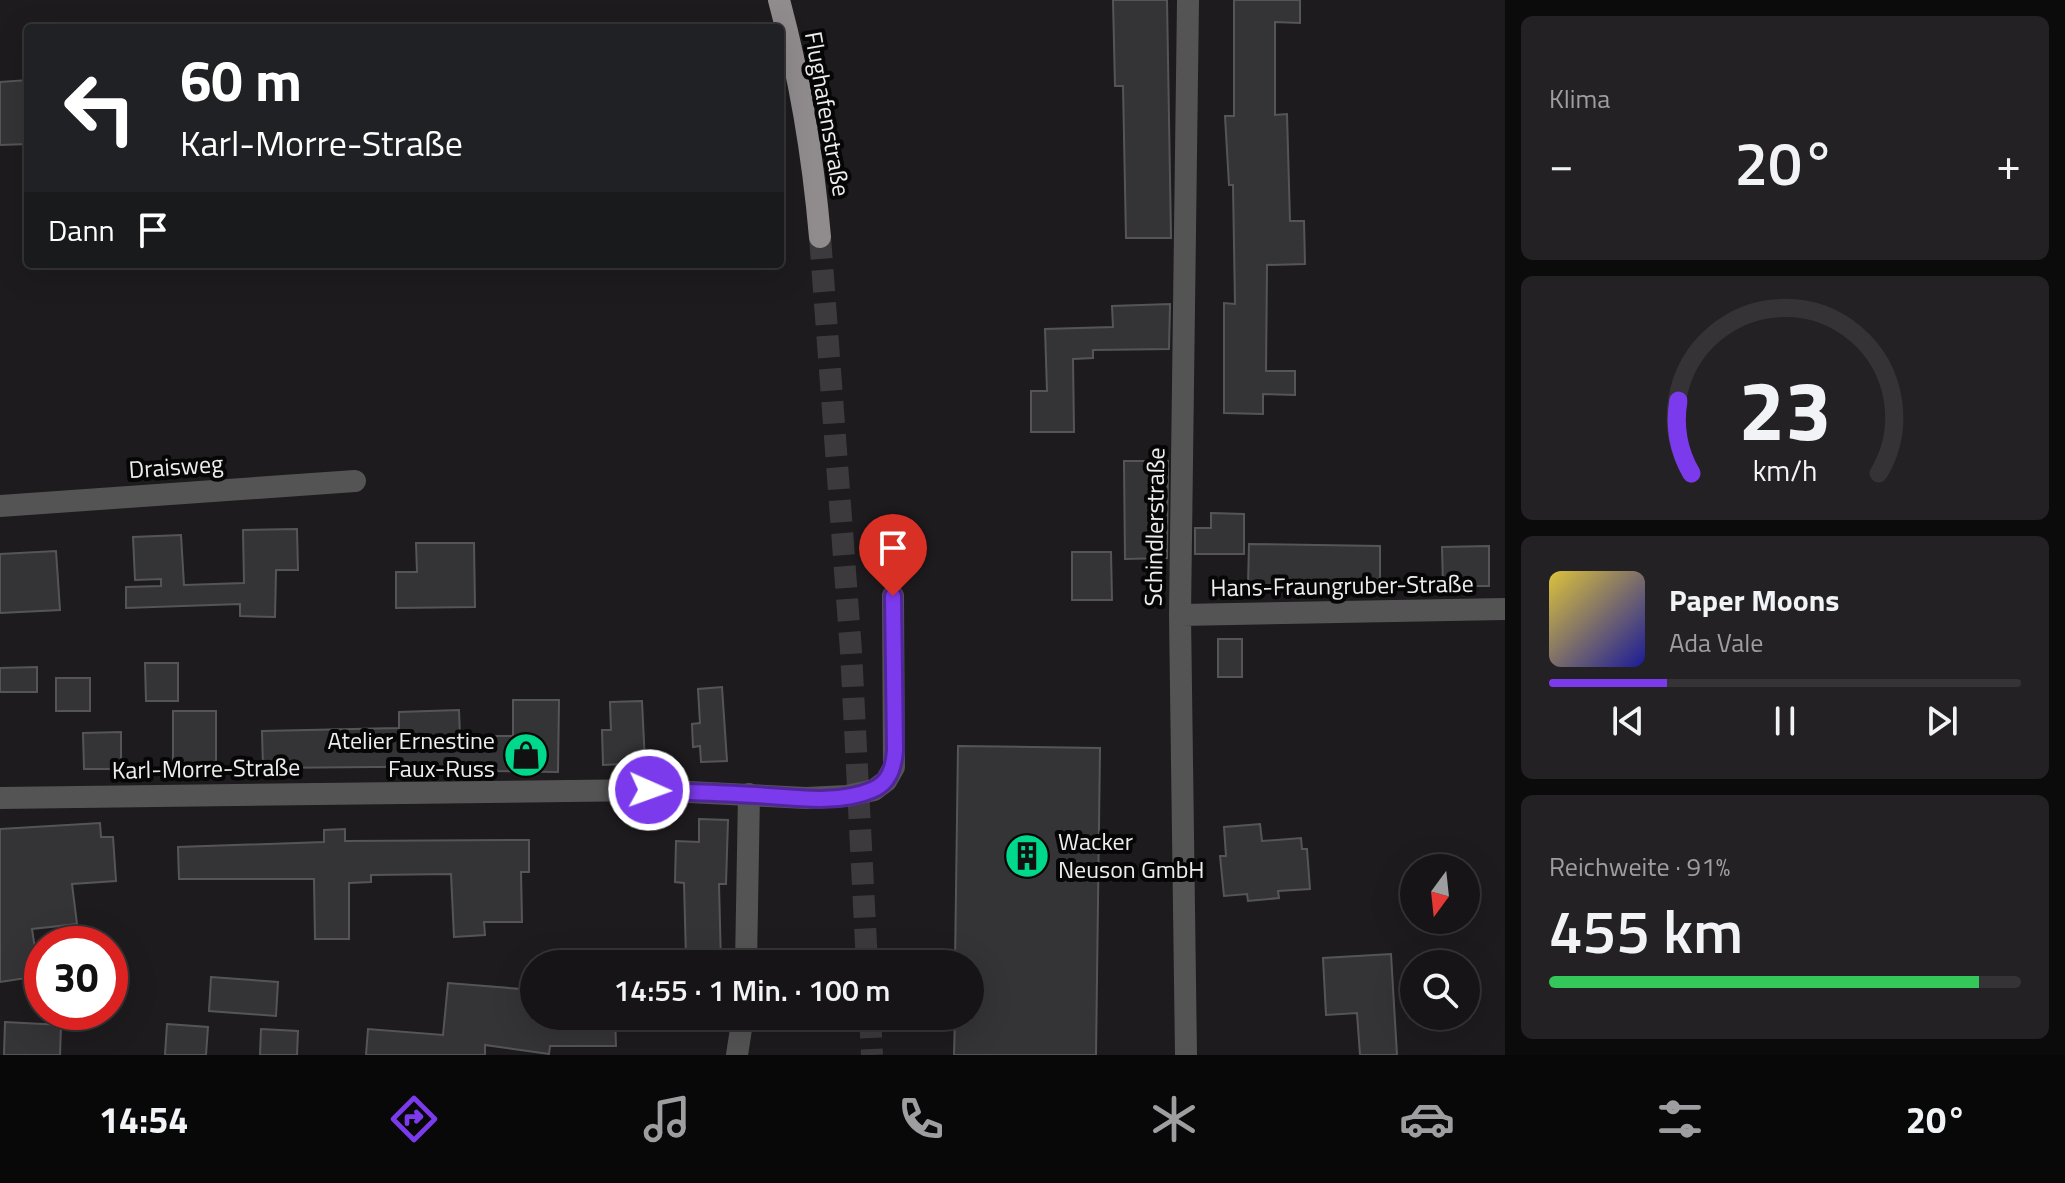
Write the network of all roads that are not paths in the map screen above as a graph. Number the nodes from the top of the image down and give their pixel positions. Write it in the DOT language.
graph roads {
  1 [pos="779,0"];
  2 [pos="1188,0"];
  3 [pos="820,237"];
  4 [pos="355,481"];
  5 [pos="0,506"];
  6 [pos="893,596"];
  7 [pos="1505,609"];
  8 [pos="1180,615"];
  9 [pos="749,794"];
  10 [pos="0,798"];
  11 [pos="746,950"];
  12 [pos="741,1030"];
  13 [pos="737,1055"];
  14 [pos="1186,1055"];
  1 -- 3 [label="main road, Flughafenstraße"];
  2 -- 8 [label="street, Schindlerstraße"];
  4 -- 5 [label="street, Draisweg"];
  6 -- 9 [label="street, Karl-Morre-Straße"];
  7 -- 8 [label="street, Hans-Fraungruber-Straße"];
  8 -- 14 [label="street, Schindlerstraße"];
  9 -- 10 [label="street, Karl-Morre-Straße"];
  9 -- 11 [label="street"];
  12 -- 13 [label="street"];
}
